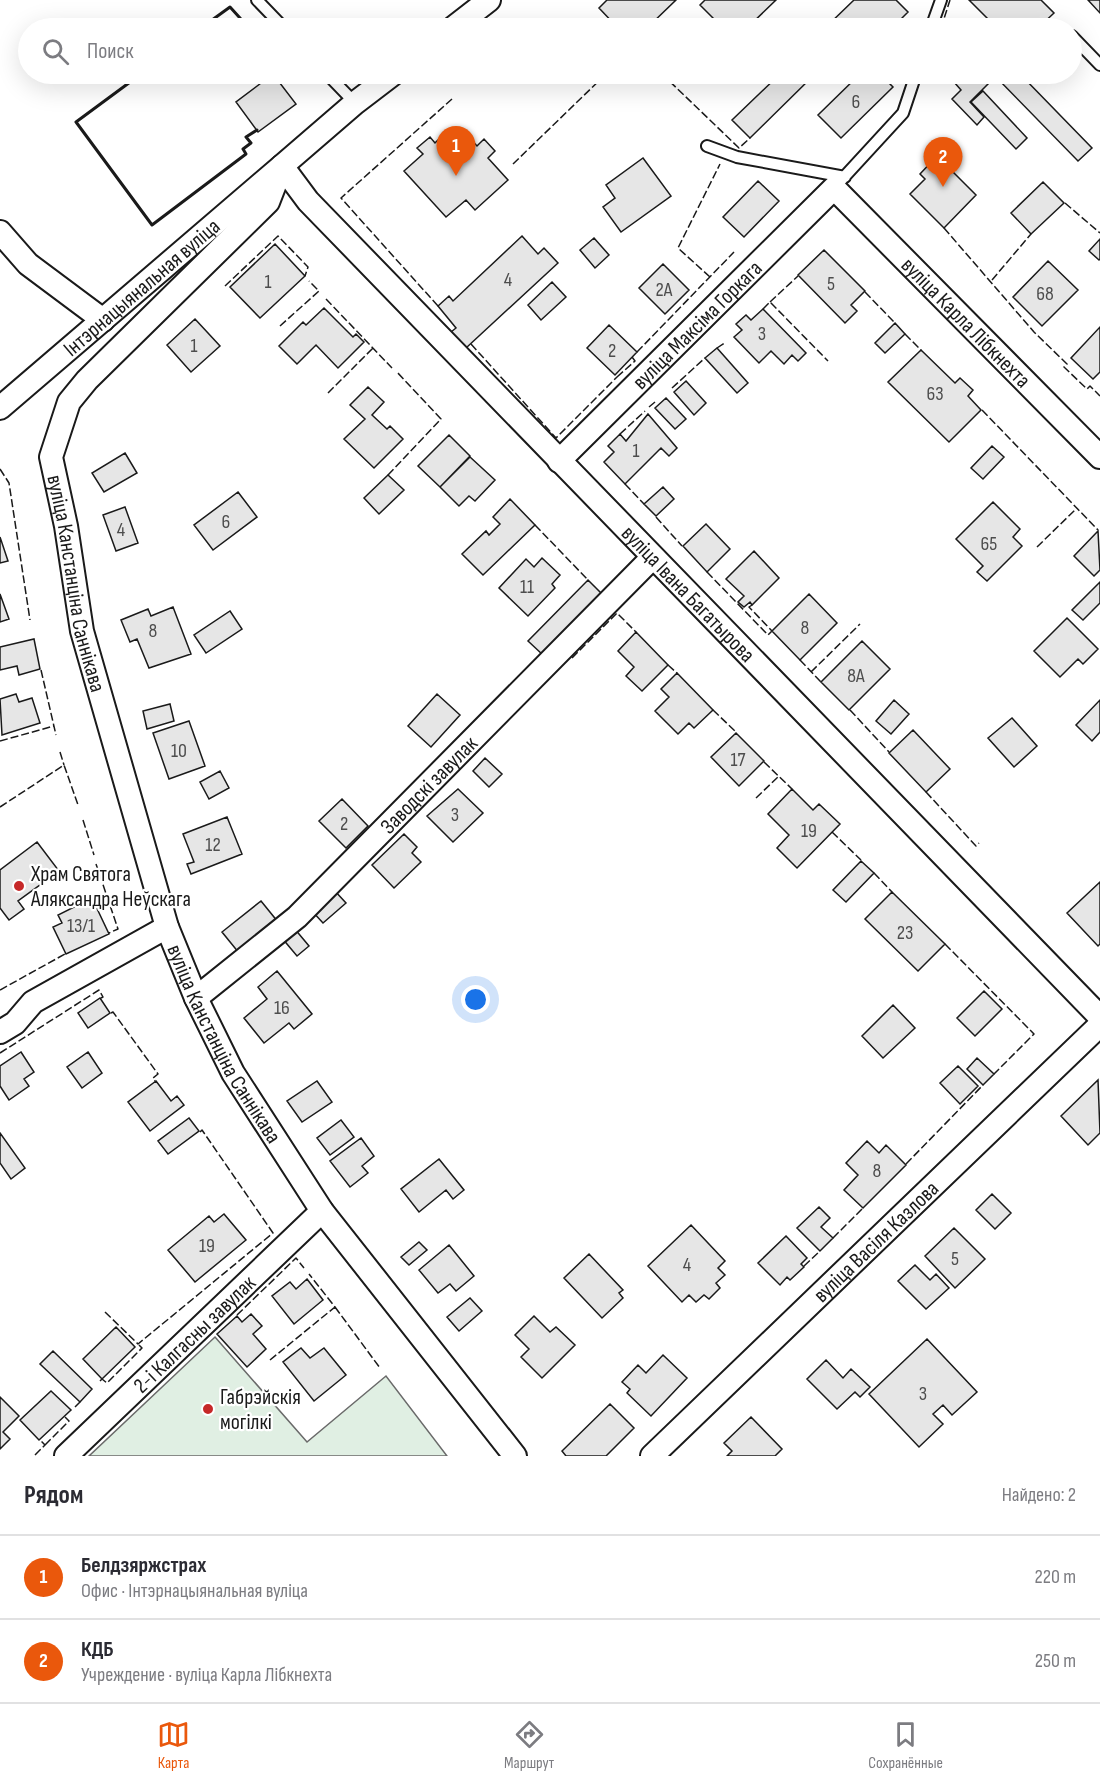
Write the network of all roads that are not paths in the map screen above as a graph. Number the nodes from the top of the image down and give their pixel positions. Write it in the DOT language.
graph roads {
  1 [pos="257,0"];
  2 [pos="489,0"];
  3 [pos="941,0"];
  4 [pos="274,18"];
  5 [pos="466,18"];
  6 [pos="935,18"];
  7 [pos="1082,47"];
  8 [pos="1100,65"];
  9 [pos="336,84"];
  10 [pos="380,84"];
  11 [pos="913,84"];
  12 [pos="354,103"];
  13 [pos="707,146"];
  14 [pos="282,166"];
  15 [pos="839,182"];
  16 [pos="0,232"];
  17 [pos="103,320"];
  18 [pos="127,342"];
  19 [pos="0,408"];
  20 [pos="1100,457"];
  21 [pos="559,461"];
  22 [pos="652,558"];
  23 [pos="166,927"];
  24 [pos="196,999"];
  25 [pos="1100,1017"];
  26 [pos="1100,1025"];
  27 [pos="0,1032"];
  28 [pos="322,1211"];
  29 [pos="66,1456"];
  30 [pos="515,1456"];
  31 [pos="652,1456"];
  1 -- 4 [label="lane"];
  2 -- 5 [label="street"];
  3 -- 6 [label="lane"];
  7 -- 8 [label="lane"];
  9 -- 12 [label="lane"];
  10 -- 12 [label="street, Інтэрнацыянальная вуліца"];
  11 -- 15 [label="lane"];
  12 -- 14 [label="street, Інтэрнацыянальная вуліца"];
  13 -- 15 [label="lane"];
  14 -- 17 [label="street, Інтэрнацыянальная вуліца"];
  14 -- 18 [label="street, Інтэрнацыянальная вуліца"];
  14 -- 21 [label="street, вуліца Івана Багатырова"];
  15 -- 20 [label="street, вуліца Карла Лібкнехта"];
  15 -- 21 [label="street, вуліца Максіма Горкага"];
  16 -- 17 [label="street"];
  17 -- 19 [label="street, Інтэрнацыянальная вуліца"];
  18 -- 23 [label="street, вуліца Канстанціна Саннікава"];
  21 -- 22 [label="street, вуліца Івана Багатырова"];
  22 -- 24 [label="street, Заводскі завулак"];
  22 -- 25 [label="street, вуліца Івана Багатырова"];
  23 -- 24 [label="street, вуліца Канстанціна Саннікава"];
  23 -- 27 [label="street"];
  24 -- 28 [label="street, вуліца Канстанціна Саннікава"];
  26 -- 31 [label="street, вуліца Васіля Казлова"];
  28 -- 29 [label="street, 2-і Калгасны завулак"];
  28 -- 30 [label="street, вуліца Канстанціна Саннікава"];
}
